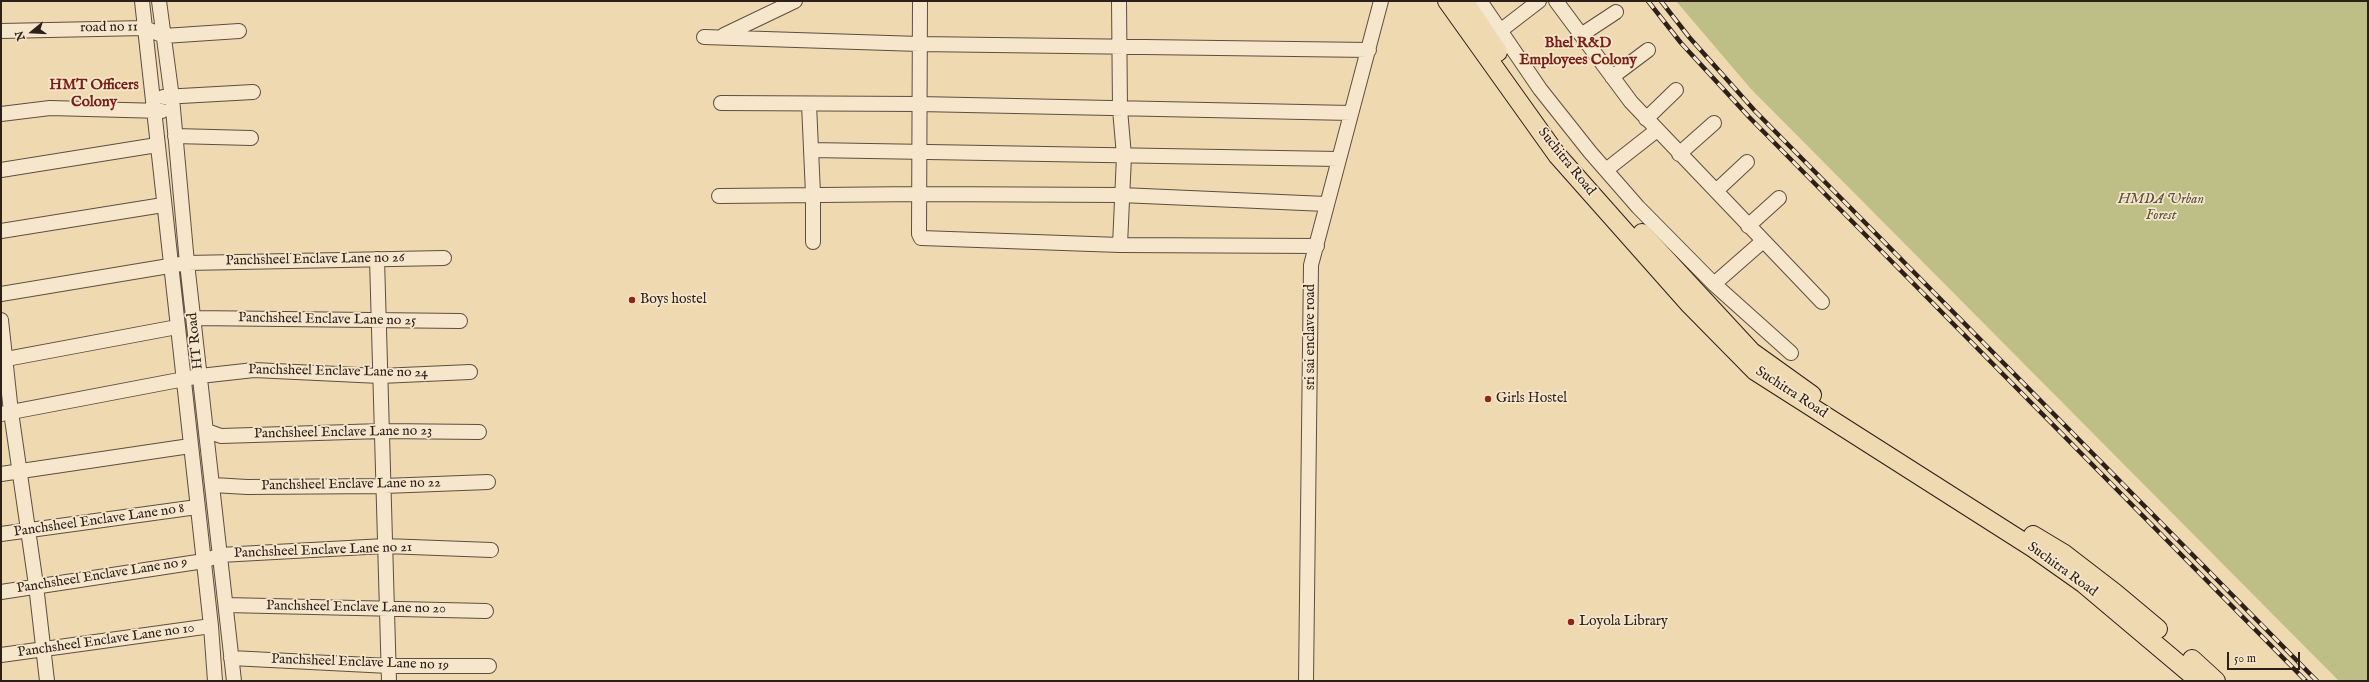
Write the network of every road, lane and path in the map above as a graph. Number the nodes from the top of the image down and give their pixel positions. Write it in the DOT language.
graph roads {
  1 [pos="142,1"];
  2 [pos="159,1"];
  3 [pos="795,1"];
  4 [pos="920,1"];
  5 [pos="1119,1"];
  6 [pos="1381,1"];
  7 [pos="1446,1"];
  8 [pos="1464,1"];
  9 [pos="1480,1"];
  10 [pos="1539,1"];
  11 [pos="1556,1"];
  12 [pos="1616,12"];
  13 [pos="145,28"];
  14 [pos="1,31"];
  15 [pos="238,31"];
  16 [pos="1500,31"];
  17 [pos="1581,35"];
  18 [pos="164,36"];
  19 [pos="722,36"];
  20 [pos="704,37"];
  21 [pos="920,44"];
  22 [pos="1121,46"];
  23 [pos="1369,50"];
  24 [pos="1648,50"];
  25 [pos="1612,77"];
  26 [pos="1676,90"];
  27 [pos="253,92"];
  28 [pos="152,96"];
  29 [pos="721,103"];
  30 [pos="172,104"];
  31 [pos="809,104"];
  32 [pos="919,104"];
  33 [pos="1120,109"];
  34 [pos="154,111"];
  35 [pos="1,114"];
  36 [pos="1351,114"];
  37 [pos="1646,119"];
  38 [pos="1714,123"];
  39 [pos="1657,130"];
  40 [pos="175,136"];
  41 [pos="251,138"];
  42 [pos="157,145"];
  43 [pos="811,150"];
  44 [pos="921,151"];
  45 [pos="1679,154"];
  46 [pos="1124,156"];
  47 [pos="1338,159"];
  48 [pos="1747,162"];
  49 [pos="1,170"];
  50 [pos="1606,170"];
  51 [pos="1716,191"];
  52 [pos="813,194"];
  53 [pos="920,194"];
  54 [pos="1121,194"];
  55 [pos="720,196"];
  56 [pos="1779,198"];
  57 [pos="163,204"];
  58 [pos="1326,204"];
  59 [pos="1748,226"];
  60 [pos="1,231"];
  61 [pos="1763,241"];
  62 [pos="813,242"];
  63 [pos="1120,245"];
  64 [pos="1317,246"];
  65 [pos="444,258"];
  66 [pos="377,259"];
  67 [pos="187,263"];
  68 [pos="170,265"];
  69 [pos="1714,284"];
  70 [pos="1,294"];
  71 [pos="1822,302"];
  72 [pos="194,318"];
  73 [pos="1,320"];
  74 [pos="379,321"];
  75 [pos="460,321"];
  76 [pos="177,327"];
  77 [pos="1791,353"];
  78 [pos="4,359"];
  79 [pos="470,372"];
  80 [pos="200,376"];
  81 [pos="380,376"];
  82 [pos="184,380"];
  83 [pos="1813,402"];
  84 [pos="6,413"];
  85 [pos="207,431"];
  86 [pos="382,431"];
  87 [pos="479,432"];
  88 [pos="190,446"];
  89 [pos="19,471"];
  90 [pos="1,474"];
  91 [pos="488,482"];
  92 [pos="213,485"];
  93 [pos="384,486"];
  94 [pos="197,507"];
  95 [pos="28,531"];
  96 [pos="1,534"];
  97 [pos="385,546"];
  98 [pos="491,550"];
  99 [pos="220,555"];
  100 [pos="204,561"];
  101 [pos="36,585"];
  102 [pos="1,592"];
  103 [pos="226,605"];
  104 [pos="387,608"];
  105 [pos="486,612"];
  106 [pos="211,626"];
  107 [pos="44,650"];
  108 [pos="1,655"];
  109 [pos="231,658"];
  110 [pos="389,666"];
  111 [pos="489,666"];
  112 [pos="47,681"];
  113 [pos="215,681"];
  114 [pos="234,681"];
  115 [pos="389,681"];
  116 [pos="1306,681"];
  117 [pos="2199,681"];
  118 [pos="2216,681"];
  1 -- 13 [label="street, HT Road"];
  2 -- 18 [label="street, HT Road"];
  3 -- 19 [label="street"];
  4 -- 21 [label="street"];
  5 -- 22 [label="street"];
  6 -- 23 [label="street, sri sai enclave road"];
  7 -- 83 [label="main road, Suchitra Road"];
  8 -- 83 [label="main road, Suchitra Road"];
  9 -- 16 [label="street"];
  10 -- 16 [label="street"];
  11 -- 17 [label="street"];
  12 -- 17 [label="street"];
  13 -- 14 [label="street, road no 11"];
  13 -- 18 [label="street, road no 11"];
  13 -- 28 [label="street, HT Road"];
  15 -- 18 [label="street, road no 11"];
  16 -- 50 [label="street"];
  17 -- 25 [label="street"];
  18 -- 30 [label="street, HT Road"];
  19 -- 20 [label="street"];
  19 -- 21 [label="street"];
  21 -- 22 [label="street"];
  21 -- 32 [label="street"];
  22 -- 23 [label="street"];
  22 -- 33 [label="street"];
  23 -- 36 [label="street, sri sai enclave road"];
  24 -- 25 [label="street"];
  25 -- 37 [label="street"];
  26 -- 37 [label="street"];
  27 -- 30 [label="street"];
  28 -- 30 [label="street"];
  28 -- 34 [label="street, HT Road"];
  29 -- 31 [label="street"];
  30 -- 34 [label="street"];
  30 -- 40 [label="street, HT Road"];
  31 -- 32 [label="street"];
  31 -- 43 [label="street"];
  32 -- 33 [label="street"];
  32 -- 44 [label="street"];
  33 -- 36 [label="street"];
  33 -- 46 [label="street"];
  34 -- 35 [label="street"];
  34 -- 42 [label="street, HT Road"];
  36 -- 47 [label="street, sri sai enclave road"];
  37 -- 39 [label="street"];
  38 -- 45 [label="street"];
  39 -- 45 [label="street"];
  39 -- 50 [label="street"];
  40 -- 41 [label="street"];
  40 -- 67 [label="street, HT Road"];
  42 -- 49 [label="street"];
  42 -- 57 [label="street, HT Road"];
  43 -- 44 [label="street"];
  43 -- 52 [label="street"];
  44 -- 46 [label="street"];
  44 -- 53 [label="street"];
  45 -- 51 [label="street"];
  46 -- 47 [label="street"];
  46 -- 54 [label="street"];
  47 -- 58 [label="street, sri sai enclave road"];
  48 -- 51 [label="street"];
  50 -- 69 [label="street"];
  51 -- 59 [label="street"];
  52 -- 53 [label="street"];
  52 -- 55 [label="street"];
  52 -- 62 [label="street"];
  53 -- 54 [label="street"];
  53 -- 63 [label="street"];
  54 -- 58 [label="street"];
  54 -- 63 [label="street"];
  56 -- 59 [label="street"];
  57 -- 60 [label="street"];
  57 -- 68 [label="street, HT Road"];
  58 -- 64 [label="street, sri sai enclave road"];
  59 -- 61 [label="street"];
  61 -- 69 [label="street"];
  61 -- 71 [label="street"];
  63 -- 64 [label="street"];
  64 -- 116 [label="street, sri sai enclave road"];
  65 -- 66 [label="street, Panchsheel Enclave Lane no 26"];
  66 -- 67 [label="street, Panchsheel Enclave Lane no 26"];
  66 -- 74 [label="street"];
  67 -- 68 [label="street, Panchsheel Enclave Lane no 26"];
  67 -- 72 [label="street, HT Road"];
  68 -- 70 [label="street, Panchsheel Enclave Lane no 26"];
  68 -- 76 [label="street, HT Road"];
  69 -- 77 [label="street"];
  72 -- 74 [label="street, Panchsheel Enclave Lane no 25"];
  72 -- 80 [label="street, HT Road"];
  73 -- 78 [label="street"];
  74 -- 75 [label="street, Panchsheel Enclave Lane no 25"];
  74 -- 81 [label="street"];
  76 -- 78 [label="street"];
  76 -- 82 [label="street, HT Road"];
  78 -- 84 [label="street"];
  79 -- 81 [label="street, Panchsheel Enclave Lane no 24"];
  80 -- 81 [label="street, Panchsheel Enclave Lane no 24"];
  80 -- 82 [label="street, Panchsheel Enclave Lane no 24"];
  80 -- 85 [label="street, HT Road"];
  81 -- 86 [label="street"];
  82 -- 84 [label="street, Panchsheel Enclave Lane no 24"];
  82 -- 88 [label="street, HT Road"];
  83 -- 117 [label="main road, Suchitra Road"];
  83 -- 118 [label="main road, Suchitra Road"];
  84 -- 89 [label="street"];
  85 -- 86 [label="street, Panchsheel Enclave Lane no 23"];
  85 -- 92 [label="street, HT Road"];
  86 -- 87 [label="street, Panchsheel Enclave Lane no 23"];
  86 -- 93 [label="street"];
  88 -- 89 [label="street"];
  88 -- 94 [label="street, HT Road"];
  89 -- 90 [label="street"];
  89 -- 95 [label="street"];
  91 -- 93 [label="street, Panchsheel Enclave Lane no 22"];
  92 -- 93 [label="street, Panchsheel Enclave Lane no 22"];
  92 -- 99 [label="street, HT Road"];
  93 -- 97 [label="street"];
  94 -- 95 [label="street, Panchsheel Enclave Lane no 8"];
  94 -- 100 [label="street, HT Road"];
  95 -- 96 [label="street, Panchsheel Enclave Lane no 8"];
  95 -- 101 [label="street"];
  97 -- 98 [label="street, Panchsheel Enclave Lane no 21"];
  97 -- 99 [label="street, Panchsheel Enclave Lane no 21"];
  97 -- 104 [label="street"];
  99 -- 100 [label="street, Panchsheel Enclave Lane no 21"];
  99 -- 103 [label="street, HT Road"];
  100 -- 101 [label="street, Panchsheel Enclave Lane no 9"];
  100 -- 106 [label="street, HT Road"];
  101 -- 102 [label="street, Panchsheel Enclave Lane no 9"];
  101 -- 107 [label="street"];
  103 -- 104 [label="street, Panchsheel Enclave Lane no 20"];
  103 -- 109 [label="street, HT Road"];
  104 -- 105 [label="street, Panchsheel Enclave Lane no 20"];
  104 -- 110 [label="street"];
  106 -- 107 [label="street, Panchsheel Enclave Lane no 10"];
  106 -- 113 [label="street, HT Road"];
  107 -- 108 [label="street, Panchsheel Enclave Lane no 10"];
  107 -- 112 [label="street"];
  109 -- 110 [label="street, Panchsheel Enclave Lane no 19"];
  109 -- 114 [label="street, HT Road"];
  110 -- 111 [label="street, Panchsheel Enclave Lane no 19"];
  110 -- 115 [label="street"];
}
